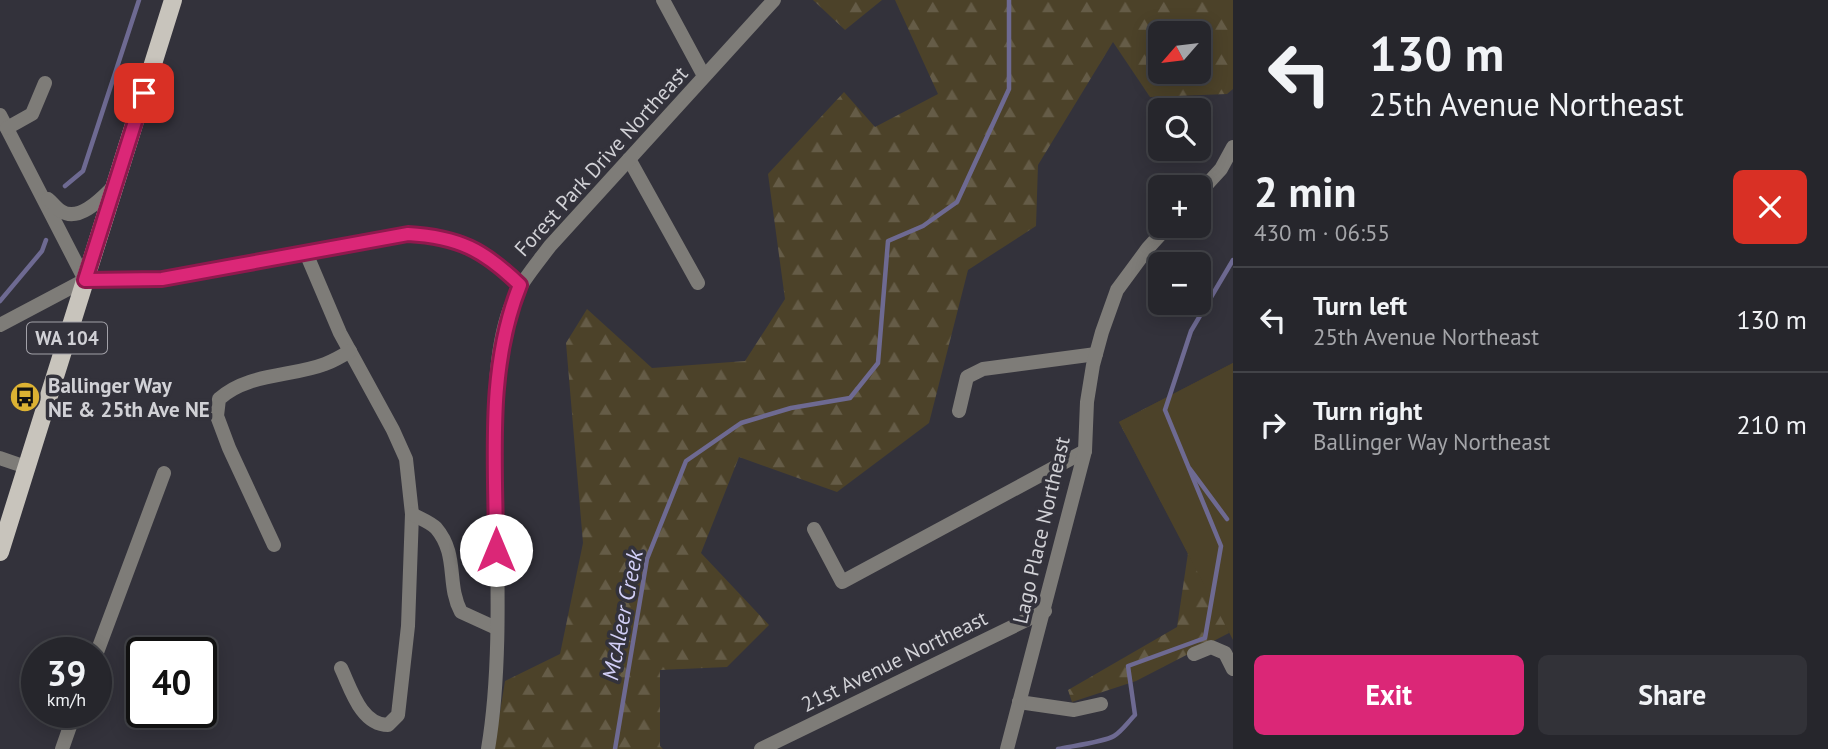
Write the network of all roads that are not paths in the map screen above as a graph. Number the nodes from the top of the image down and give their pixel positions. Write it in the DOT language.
graph roads {
  1 [pos="173,0"];
  2 [pos="663,0"];
  3 [pos="774,0"];
  4 [pos="704,76"];
  5 [pos="45,83"];
  6 [pos="3,122"];
  7 [pos="1233,147"];
  8 [pos="629,159"];
  9 [pos="1211,180"];
  10 [pos="115,185"];
  11 [pos="36,186"];
  12 [pos="1157,238"];
  13 [pos="306,253"];
  14 [pos="85,280"];
  15 [pos="698,284"];
  16 [pos="520,285"];
  17 [pos="0,326"];
  18 [pos="350,351"];
  19 [pos="1096,354"];
  20 [pos="959,411"];
  21 [pos="1085,451"];
  22 [pos="0,458"];
  23 [pos="26,467"];
  24 [pos="164,473"];
  25 [pos="412,514"];
  26 [pos="814,529"];
  27 [pos="274,545"];
  28 [pos="0,552"];
  29 [pos="1045,611"];
  30 [pos="496,628"];
  31 [pos="103,637"];
  32 [pos="1194,654"];
  33 [pos="341,668"];
  34 [pos="1233,669"];
  35 [pos="1020,702"];
  36 [pos="1101,704"];
  37 [pos="69,728"];
  38 [pos="62,749"];
  39 [pos="488,749"];
  40 [pos="761,749"];
  41 [pos="1007,749"];
  1 -- 10 [label="main road, WA 104"];
  2 -- 4 [label="street"];
  3 -- 4 [label="street, Forest Park Drive Northeast"];
  4 -- 8 [label="street, Forest Park Drive Northeast"];
  5 -- 6 [label="street"];
  6 -- 11 [label="street"];
  7 -- 9 [label="street"];
  8 -- 15 [label="street"];
  8 -- 16 [label="street, Forest Park Drive Northeast"];
  10 -- 11 [label="street"];
  10 -- 14 [label="main road, WA 104"];
  11 -- 14 [label="street"];
  12 -- 19 [label="street, Lago Place Northeast"];
  13 -- 14 [label="street"];
  13 -- 16 [label="street"];
  13 -- 18 [label="street"];
  14 -- 17 [label="street"];
  14 -- 23 [label="main road, WA 104"];
  16 -- 30 [label="street, Forest Park Drive Northeast"];
  18 -- 25 [label="street"];
  18 -- 27 [label="street"];
  19 -- 20 [label="street"];
  19 -- 21 [label="street, Lago Place Northeast"];
  21 -- 26 [label="street"];
  21 -- 29 [label="street, Lago Place Northeast"];
  22 -- 23 [label="street"];
  23 -- 28 [label="main road, WA 104"];
  24 -- 31 [label="street"];
  25 -- 30 [label="street"];
  25 -- 33 [label="street"];
  29 -- 35 [label="street, Lago Place Northeast"];
  29 -- 40 [label="street, 21st Avenue Northeast"];
  30 -- 39 [label="street, Forest Park Drive Northeast"];
  32 -- 34 [label="street"];
  35 -- 36 [label="street"];
  35 -- 41 [label="street, Lago Place Northeast"];
  37 -- 38 [label="street"];
}
